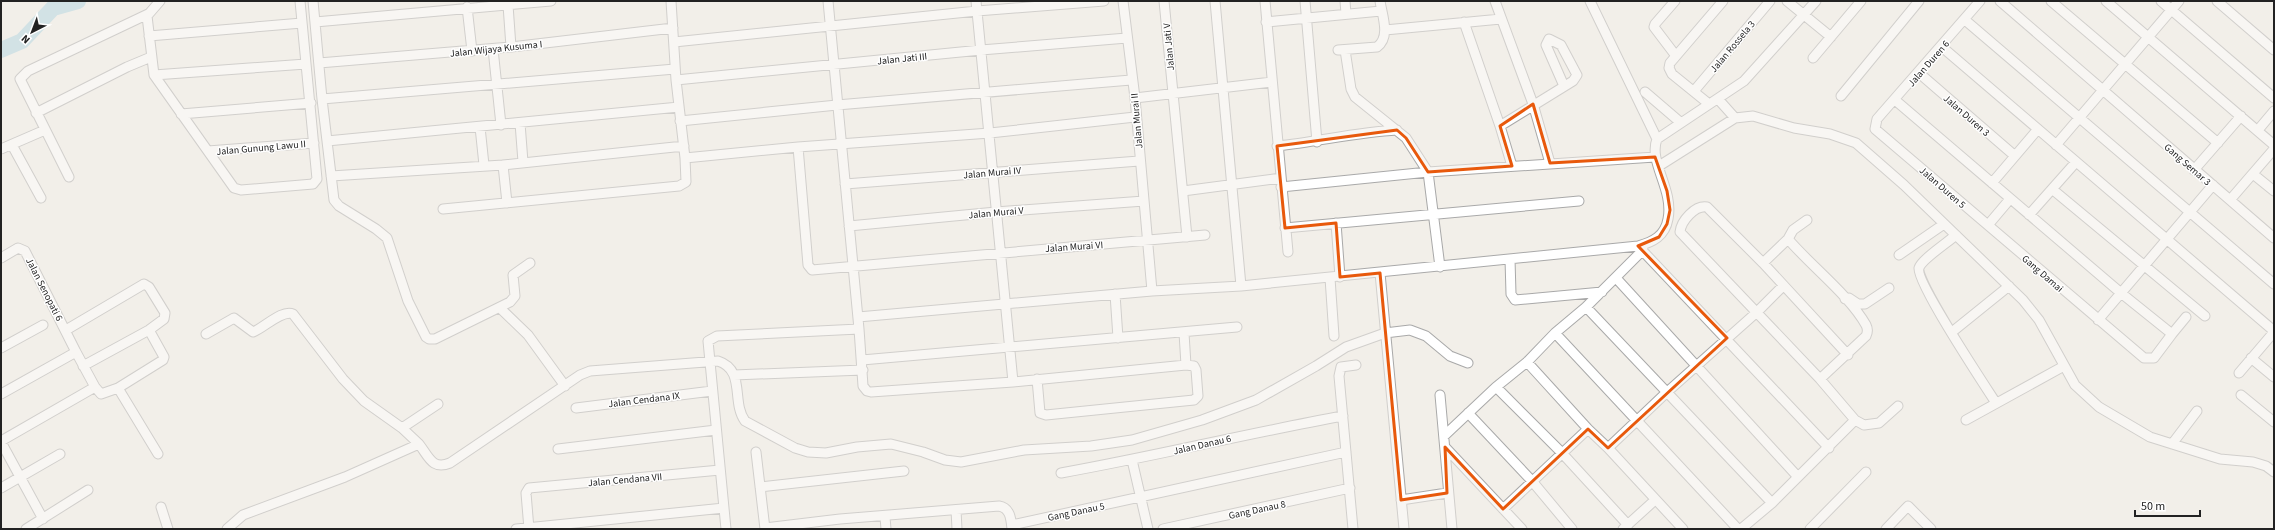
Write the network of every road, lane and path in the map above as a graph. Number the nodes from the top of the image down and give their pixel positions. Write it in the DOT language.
graph roads {
  1 [pos="160,1"];
  2 [pos="300,1"];
  3 [pos="313,1"];
  4 [pos="551,1"];
  5 [pos="671,1"];
  6 [pos="828,1"];
  7 [pos="976,1"];
  8 [pos="1104,1"];
  9 [pos="1123,1"];
  10 [pos="1164,1"];
  11 [pos="1215,1"];
  12 [pos="1265,1"];
  13 [pos="1305,1"];
  14 [pos="1344,1"];
  15 [pos="1380,1"];
  16 [pos="1495,1"];
  17 [pos="1590,1"];
  18 [pos="1675,1"];
  19 [pos="1723,1"];
  20 [pos="1770,1"];
  21 [pos="1787,1"];
  22 [pos="1816,1"];
  23 [pos="1861,1"];
  24 [pos="1919,1"];
  25 [pos="1980,1"];
  26 [pos="2000,1"];
  27 [pos="2051,1"];
  28 [pos="2106,1"];
  29 [pos="2161,1"];
  30 [pos="2179,1"];
  31 [pos="2216,1"];
  32 [pos="488,3"];
  33 [pos="508,5"];
  34 [pos="467,8"];
  35 [pos="2172,10"];
  36 [pos="977,11"];
  37 [pos="1381,11"];
  38 [pos="148,14"];
  39 [pos="1346,14"];
  40 [pos="1804,15"];
  41 [pos="1307,19"];
  42 [pos="1501,19"];
  43 [pos="1965,20"];
  44 [pos="315,22"];
  45 [pos="1266,22"];
  46 [pos="1464,22"];
  47 [pos="302,23"];
  48 [pos="830,25"];
  49 [pos="673,28"];
  50 [pos="1384,30"];
  51 [pos="149,36"];
  52 [pos="1831,37"];
  53 [pos="2148,37"];
  54 [pos="1127,38"];
  55 [pos="674,42"];
  56 [pos="512,47"];
  57 [pos="1942,47"];
  58 [pos="493,48"];
  59 [pos="981,50"];
  60 [pos="2274,50"];
  61 [pos="472,51"];
  62 [pos="1676,56"];
  63 [pos="151,57"];
  64 [pos="1813,58"];
  65 [pos="319,63"];
  66 [pos="306,64"];
  67 [pos="833,64"];
  68 [pos="2125,64"];
  69 [pos="675,69"];
  70 [pos="1919,73"];
  71 [pos="154,75"];
  72 [pos="676,80"];
  73 [pos="1131,80"];
  74 [pos="1272,82"];
  75 [pos="496,85"];
  76 [pos="1564,86"];
  77 [pos="1222,87"];
  78 [pos="1694,91"];
  79 [pos="2102,91"];
  80 [pos="985,92"];
  81 [pos="1645,92"];
  82 [pos="1172,93"];
  83 [pos="1841,96"];
  84 [pos="1134,98"];
  85 [pos="2274,98"];
  86 [pos="322,99"];
  87 [pos="1718,99"];
  88 [pos="1895,100"];
  89 [pos="310,103"];
  90 [pos="1533,104"];
  91 [pos="1709,104"];
  92 [pos="837,105"];
  93 [pos="679,107"];
  94 [pos="2274,111"];
  95 [pos="36,113"];
  96 [pos="181,114"];
  97 [pos="2241,116"];
  98 [pos="1135,117"];
  99 [pos="1735,118"];
  100 [pos="2079,119"];
  101 [pos="680,121"];
  102 [pos="1680,122"];
  103 [pos="520,123"];
  104 [pos="1875,124"];
  105 [pos="501,125"];
  106 [pos="1500,126"];
  107 [pos="480,127"];
  108 [pos="2038,129"];
  109 [pos="45,130"];
  110 [pos="1397,130"];
  111 [pos="2258,130"];
  112 [pos="990,133"];
  113 [pos="1656,139"];
  114 [pos="327,141"];
  115 [pos="1317,142"];
  116 [pos="314,143"];
  117 [pos="2218,143"];
  118 [pos="12,145"];
  119 [pos="842,145"];
  120 [pos="2056,145"];
  121 [pos="2274,145"];
  122 [pos="684,146"];
  123 [pos="1277,146"];
  124 [pos="798,147"];
  125 [pos="1,149"];
  126 [pos="2274,149"];
  127 [pos="208,151"];
  128 [pos="2015,156"];
  129 [pos="1654,157"];
  130 [pos="685,158"];
  131 [pos="1140,161"];
  132 [pos="522,162"];
  133 [pos="2076,162"];
  134 [pos="1550,163"];
  135 [pos="484,165"];
  136 [pos="503,165"];
  137 [pos="1512,166"];
  138 [pos="1659,166"];
  139 [pos="2194,170"];
  140 [pos="993,172"];
  141 [pos="1428,172"];
  142 [pos="2253,174"];
  143 [pos="331,176"];
  144 [pos="69,177"];
  145 [pos="1281,183"];
  146 [pos="1992,183"];
  147 [pos="845,184"];
  148 [pos="1231,185"];
  149 [pos="2212,185"];
  150 [pos="2052,189"];
  151 [pos="1183,191"];
  152 [pos="2274,191"];
  153 [pos="41,198"];
  154 [pos="2010,199"];
  155 [pos="2230,200"];
  156 [pos="1144,201"];
  157 [pos="1580,201"];
  158 [pos="507,203"];
  159 [pos="443,209"];
  160 [pos="996,212"];
  161 [pos="1432,213"];
  162 [pos="2189,213"];
  163 [pos="2029,215"];
  164 [pos="1807,220"];
  165 [pos="1336,222"];
  166 [pos="1944,224"];
  167 [pos="849,226"];
  168 [pos="1988,226"];
  169 [pos="1285,228"];
  170 [pos="1205,235"];
  171 [pos="1956,235"];
  172 [pos="1187,237"];
  173 [pos="2274,238"];
  174 [pos="1788,239"];
  175 [pos="2167,239"];
  176 [pos="1148,240"];
  177 [pos="1640,248"];
  178 [pos="1000,252"];
  179 [pos="1288,252"];
  180 [pos="1899,255"];
  181 [pos="1,258"];
  182 [pos="1510,259"];
  183 [pos="530,263"];
  184 [pos="1763,263"];
  185 [pos="2144,265"];
  186 [pos="853,267"];
  187 [pos="1440,267"];
  188 [pos="1380,273"];
  189 [pos="1340,277"];
  190 [pos="1330,278"];
  191 [pos="1616,278"];
  192 [pos="2274,284"];
  193 [pos="1241,286"];
  194 [pos="1783,286"];
  195 [pos="2009,286"];
  196 [pos="1889,288"];
  197 [pos="1152,291"];
  198 [pos="1602,292"];
  199 [pos="2121,293"];
  200 [pos="1115,294"];
  201 [pos="1845,299"];
  202 [pos="1006,305"];
  203 [pos="1586,307"];
  204 [pos="500,308"];
  205 [pos="1757,312"];
  206 [pos="2205,316"];
  207 [pos="858,317"];
  208 [pos="2186,317"];
  209 [pos="2098,320"];
  210 [pos="43,325"];
  211 [pos="1237,327"];
  212 [pos="859,329"];
  213 [pos="66,330"];
  214 [pos="149,330"];
  215 [pos="2274,331"];
  216 [pos="1952,332"];
  217 [pos="1184,333"];
  218 [pos="1385,333"];
  219 [pos="1556,333"];
  220 [pos="206,334"];
  221 [pos="2172,334"];
  222 [pos="1334,336"];
  223 [pos="1118,338"];
  224 [pos="1727,338"];
  225 [pos="1009,347"];
  226 [pos="1,348"];
  227 [pos="76,352"];
  228 [pos="1848,355"];
  229 [pos="2251,358"];
  230 [pos="862,360"];
  231 [pos="709,361"];
  232 [pos="1527,362"];
  233 [pos="1468,363"];
  234 [pos="1186,364"];
  235 [pos="1356,364"];
  236 [pos="83,366"];
  237 [pos="1696,366"];
  238 [pos="2064,366"];
  239 [pos="863,370"];
  240 [pos="2239,373"];
  241 [pos="734,375"];
  242 [pos="2274,377"];
  243 [pos="1037,379"];
  244 [pos="1820,379"];
  245 [pos="1013,382"];
  246 [pos="566,386"];
  247 [pos="95,387"];
  248 [pos="1496,387"];
  249 [pos="118,388"];
  250 [pos="712,391"];
  251 [pos="1666,393"];
  252 [pos="1,394"];
  253 [pos="1440,395"];
  254 [pos="2241,395"];
  255 [pos="1996,403"];
  256 [pos="438,404"];
  257 [pos="1898,406"];
  258 [pos="576,408"];
  259 [pos="2197,412"];
  260 [pos="1468,413"];
  261 [pos="1343,416"];
  262 [pos="1855,420"];
  263 [pos="1966,420"];
  264 [pos="1637,422"];
  265 [pos="2274,422"];
  266 [pos="402,428"];
  267 [pos="1588,429"];
  268 [pos="716,430"];
  269 [pos="1444,436"];
  270 [pos="1,441"];
  271 [pos="419,444"];
  272 [pos="2172,444"];
  273 [pos="1445,447"];
  274 [pos="1608,448"];
  275 [pos="1829,448"];
  276 [pos="558,449"];
  277 [pos="756,452"];
  278 [pos="1346,452"];
  279 [pos="1562,453"];
  280 [pos="60,454"];
  281 [pos="158,454"];
  282 [pos="1132,460"];
  283 [pos="720,470"];
  284 [pos="904,471"];
  285 [pos="1866,472"];
  286 [pos="2274,472"];
  287 [pos="1061,473"];
  288 [pos="1798,477"];
  289 [pos="20,478"];
  290 [pos="1532,481"];
  291 [pos="760,487"];
  292 [pos="1,488"];
  293 [pos="1350,488"];
  294 [pos="88,490"];
  295 [pos="1447,493"];
  296 [pos="1141,497"];
  297 [pos="1401,500"];
  298 [pos="1655,500"];
  299 [pos="1772,503"];
  300 [pos="161,507"];
  301 [pos="724,508"];
  302 [pos="1503,509"];
  303 [pos="956,510"];
  304 [pos="885,517"];
  305 [pos="43,519"];
  306 [pos="840,519"];
  307 [pos="1012,527"];
  308 [pos="1625,527"];
  309 [pos="529,528"];
  310 [pos="26,529"];
  311 [pos="168,529"];
  312 [pos="227,529"];
  313 [pos="516,529"];
  314 [pos="726,529"];
  315 [pos="765,529"];
  316 [pos="841,529"];
  317 [pos="886,529"];
  318 [pos="957,529"];
  319 [pos="1148,529"];
  320 [pos="1163,529"];
  321 [pos="1353,529"];
  322 [pos="1404,529"];
  323 [pos="1452,529"];
  324 [pos="1522,529"];
  325 [pos="1572,529"];
  326 [pos="1683,529"];
  327 [pos="1738,529"];
  328 [pos="1741,529"];
  329 [pos="1810,529"];
  330 [pos="1886,529"];
  331 [pos="1931,529"];
  1 -- 38 [label="street"];
  2 -- 47 [label="street"];
  3 -- 44 [label="street"];
  4 -- 33 [label="street"];
  5 -- 49 [label="street"];
  6 -- 48 [label="street"];
  7 -- 36 [label="street"];
  8 -- 36 [label="street"];
  9 -- 54 [label="street, Jalan Murai II"];
  10 -- 82 [label="street, Jalan Jati V"];
  11 -- 77 [label="street"];
  12 -- 45 [label="street"];
  13 -- 41 [label="street"];
  14 -- 39 [label="street"];
  15 -- 37 [label="street"];
  16 -- 42 [label="street"];
  17 -- 113 [label="street"];
  18 -- 62 [label="street"];
  19 -- 62 [label="street"];
  20 -- 78 [label="street, Jalan Rossela 3"];
  21 -- 40 [label="street"];
  22 -- 40 [label="street"];
  23 -- 52 [label="street"];
  24 -- 83 [label="street"];
  25 -- 43 [label="street, Jalan Duren 6"];
  26 -- 79 [label="street, Gang Semar 3"];
  27 -- 68 [label="street"];
  28 -- 53 [label="street"];
  29 -- 35 [label="street"];
  30 -- 35 [label="street"];
  31 -- 60 [label="street"];
  32 -- 33 [label="street"];
  32 -- 34 [label="street"];
  33 -- 56 [label="street"];
  34 -- 44 [label="street"];
  34 -- 61 [label="street"];
  35 -- 53 [label="street"];
  35 -- 85 [label="street"];
  36 -- 48 [label="street"];
  36 -- 59 [label="street"];
  37 -- 39 [label="street"];
  37 -- 50 [label="street"];
  38 -- 51 [label="street"];
  38 -- 95 [label="street"];
  39 -- 41 [label="street"];
  40 -- 52 [label="street"];
  40 -- 87 [label="street"];
  41 -- 45 [label="street"];
  41 -- 115 [label="street"];
  42 -- 46 [label="street"];
  42 -- 90 [label="street"];
  43 -- 57 [label="street, Jalan Duren 6"];
  43 -- 100 [label="street"];
  44 -- 65 [label="street"];
  45 -- 74 [label="street"];
  46 -- 50 [label="street"];
  46 -- 106 [label="street"];
  47 -- 51 [label="street"];
  47 -- 66 [label="street"];
  48 -- 55 [label="street"];
  48 -- 67 [label="street"];
  49 -- 55 [label="street"];
  49 -- 56 [label="street, Jalan Wijaya Kusuma I"];
  50 -- 110 [label="street"];
  51 -- 63 [label="street"];
  52 -- 64 [label="street"];
  53 -- 68 [label="street"];
  53 -- 97 [label="street"];
  54 -- 59 [label="street, Jalan Jati III"];
  54 -- 73 [label="street, Jalan Murai II"];
  55 -- 69 [label="street"];
  56 -- 58 [label="street, Jalan Wijaya Kusuma I"];
  57 -- 70 [label="street, Jalan Duren 6"];
  57 -- 108 [label="street"];
  58 -- 61 [label="street, Jalan Wijaya Kusuma I"];
  58 -- 75 [label="street"];
  59 -- 67 [label="street, Jalan Jati III"];
  59 -- 80 [label="street"];
  61 -- 65 [label="street, Jalan Wijaya Kusuma I"];
  62 -- 78 [label="street"];
  63 -- 71 [label="street"];
  63 -- 95 [label="street"];
  65 -- 86 [label="street"];
  66 -- 71 [label="street"];
  66 -- 89 [label="street"];
  67 -- 72 [label="street, Jalan Jati III"];
  67 -- 92 [label="street"];
  68 -- 79 [label="street"];
  68 -- 117 [label="street"];
  69 -- 72 [label="street"];
  69 -- 75 [label="street"];
  70 -- 88 [label="street, Jalan Duren 6"];
  70 -- 128 [label="street, Jalan Duren 3"];
  71 -- 96 [label="street"];
  72 -- 93 [label="street"];
  73 -- 80 [label="street"];
  73 -- 84 [label="street, Jalan Murai II"];
  74 -- 77 [label="street"];
  74 -- 123 [label="street"];
  75 -- 86 [label="street"];
  75 -- 105 [label="street"];
  76 -- 76 [label="street"];
  76 -- 90 [label="street"];
  77 -- 82 [label="street"];
  77 -- 148 [label="street"];
  78 -- 91 [label="street"];
  79 -- 100 [label="street"];
  79 -- 139 [label="street, Gang Semar 3"];
  80 -- 92 [label="street"];
  80 -- 112 [label="street"];
  81 -- 102 [label="street"];
  82 -- 84 [label="street"];
  82 -- 151 [label="street, Jalan Jati V"];
  84 -- 98 [label="street, Jalan Murai II"];
  86 -- 114 [label="street"];
  87 -- 91 [label="street"];
  87 -- 99 [label="street"];
  88 -- 104 [label="street, Jalan Duren 6"];
  88 -- 146 [label="street"];
  89 -- 96 [label="street"];
  89 -- 116 [label="street"];
  90 -- 106 [label="street"];
  90 -- 134 [label="street"];
  91 -- 102 [label="street"];
  92 -- 101 [label="street"];
  92 -- 119 [label="street"];
  93 -- 101 [label="street"];
  93 -- 103 [label="street"];
  94 -- 111 [label="street"];
  95 -- 109 [label="street"];
  96 -- 127 [label="street"];
  97 -- 111 [label="street"];
  97 -- 117 [label="street"];
  98 -- 112 [label="street"];
  98 -- 131 [label="street, Jalan Murai II"];
  99 -- 138 [label="street"];
  99 -- 166 [label="street"];
  100 -- 120 [label="street"];
  100 -- 162 [label="street"];
  101 -- 122 [label="street"];
  102 -- 113 [label="street"];
  103 -- 105 [label="street"];
  103 -- 132 [label="street"];
  104 -- 168 [label="street, Jalan Duren 5"];
  105 -- 107 [label="street"];
  106 -- 137 [label="street"];
  107 -- 114 [label="street"];
  107 -- 135 [label="street"];
  108 -- 120 [label="street"];
  108 -- 128 [label="street"];
  109 -- 118 [label="street"];
  109 -- 144 [label="street"];
  110 -- 115 [label="street"];
  110 -- 141 [label="street"];
  111 -- 121 [label="street"];
  112 -- 119 [label="street"];
  112 -- 140 [label="street"];
  113 -- 129 [label="street"];
  114 -- 143 [label="street"];
  115 -- 123 [label="street"];
  116 -- 127 [label="street, Jalan Gunung Lawu II"];
  116 -- 127 [label="street"];
  117 -- 139 [label="street"];
  118 -- 125 [label="street"];
  118 -- 153 [label="street"];
  119 -- 124 [label="street"];
  119 -- 147 [label="street"];
  120 -- 133 [label="street"];
  122 -- 130 [label="street"];
  122 -- 132 [label="street"];
  123 -- 145 [label="street"];
  124 -- 130 [label="street"];
  124 -- 186 [label="street, Jalan Murai VI"];
  126 -- 142 [label="street"];
  128 -- 146 [label="street"];
  129 -- 134 [label="street"];
  129 -- 138 [label="street"];
  130 -- 158 [label="street"];
  131 -- 140 [label="street, Jalan Murai IV"];
  131 -- 156 [label="street, Jalan Murai II"];
  132 -- 136 [label="street"];
  133 -- 150 [label="street"];
  133 -- 175 [label="street"];
  134 -- 137 [label="street"];
  135 -- 136 [label="street"];
  135 -- 143 [label="street"];
  136 -- 158 [label="street"];
  137 -- 141 [label="street"];
  138 -- 177 [label="street"];
  139 -- 149 [label="street, Gang Semar 3"];
  140 -- 147 [label="street, Jalan Murai IV"];
  140 -- 160 [label="street"];
  141 -- 145 [label="street"];
  141 -- 161 [label="street"];
  142 -- 152 [label="street"];
  142 -- 155 [label="street"];
  143 -- 204 [label="street"];
  145 -- 148 [label="street"];
  145 -- 169 [label="street"];
  146 -- 154 [label="street"];
  147 -- 167 [label="street"];
  148 -- 151 [label="street"];
  148 -- 193 [label="street"];
  149 -- 155 [label="street, Gang Semar 3"];
  149 -- 162 [label="street"];
  150 -- 163 [label="street"];
  150 -- 185 [label="street"];
  151 -- 172 [label="street, Jalan Jati V"];
  154 -- 163 [label="street"];
  154 -- 168 [label="street"];
  155 -- 173 [label="street, Gang Semar 3"];
  156 -- 160 [label="street, Jalan Murai V"];
  156 -- 176 [label="street, Jalan Murai II"];
  157 -- 161 [label="street"];
  158 -- 159 [label="street"];
  160 -- 167 [label="street, Jalan Murai V"];
  160 -- 178 [label="street"];
  161 -- 165 [label="street"];
  161 -- 187 [label="street"];
  162 -- 175 [label="street"];
  162 -- 192 [label="street"];
  163 -- 199 [label="street"];
  164 -- 174 [label="street"];
  165 -- 169 [label="street"];
  165 -- 189 [label="street"];
  166 -- 171 [label="street"];
  166 -- 180 [label="street"];
  167 -- 186 [label="street"];
  168 -- 209 [label="street, Gang Damai"];
  169 -- 179 [label="street"];
  170 -- 172 [label="street, Jalan Murai VI"];
  171 -- 195 [label="street"];
  171 -- 216 [label="street"];
  172 -- 176 [label="street, Jalan Murai VI"];
  174 -- 184 [label="street"];
  174 -- 201 [label="street"];
  175 -- 185 [label="street"];
  175 -- 215 [label="street"];
  176 -- 178 [label="street, Jalan Murai VI"];
  176 -- 197 [label="street, Jalan Murai II"];
  177 -- 182 [label="street"];
  177 -- 191 [label="street"];
  177 -- 224 [label="street"];
  178 -- 186 [label="street, Jalan Murai VI"];
  178 -- 202 [label="street"];
  181 -- 213 [label="street, Jalan Senopati 6"];
  182 -- 187 [label="street"];
  182 -- 198 [label="street"];
  183 -- 204 [label="street"];
  184 -- 194 [label="street"];
  184 -- 205 [label="street"];
  185 -- 199 [label="street"];
  185 -- 206 [label="street"];
  186 -- 207 [label="street"];
  187 -- 188 [label="street"];
  188 -- 189 [label="street"];
  188 -- 218 [label="street"];
  189 -- 190 [label="street"];
  190 -- 193 [label="street"];
  190 -- 222 [label="street"];
  191 -- 198 [label="street"];
  191 -- 237 [label="street"];
  193 -- 197 [label="street"];
  194 -- 205 [label="street"];
  194 -- 228 [label="street"];
  195 -- 216 [label="street"];
  195 -- 238 [label="street"];
  196 -- 201 [label="street"];
  197 -- 200 [label="street"];
  198 -- 203 [label="street"];
  199 -- 209 [label="street"];
  199 -- 221 [label="street"];
  200 -- 202 [label="street"];
  200 -- 223 [label="street"];
  201 -- 228 [label="street"];
  202 -- 207 [label="street"];
  202 -- 225 [label="street"];
  203 -- 219 [label="street"];
  203 -- 251 [label="street"];
  204 -- 246 [label="street"];
  205 -- 224 [label="street"];
  205 -- 244 [label="street"];
  207 -- 212 [label="street"];
  208 -- 221 [label="street"];
  209 -- 221 [label="street, Gang Damai"];
  210 -- 226 [label="street"];
  211 -- 217 [label="street"];
  212 -- 230 [label="street"];
  212 -- 231 [label="street"];
  213 -- 214 [label="street"];
  213 -- 227 [label="street"];
  214 -- 236 [label="street"];
  214 -- 249 [label="street"];
  215 -- 229 [label="street"];
  216 -- 255 [label="street"];
  217 -- 223 [label="street"];
  217 -- 234 [label="street"];
  218 -- 233 [label="street"];
  218 -- 241 [label="street"];
  218 -- 297 [label="street"];
  219 -- 232 [label="street"];
  219 -- 264 [label="street"];
  220 -- 266 [label="street"];
  223 -- 225 [label="street"];
  224 -- 237 [label="street"];
  224 -- 275 [label="street"];
  225 -- 230 [label="street"];
  225 -- 245 [label="street"];
  227 -- 236 [label="street"];
  227 -- 252 [label="street"];
  228 -- 244 [label="street"];
  229 -- 240 [label="street"];
  229 -- 242 [label="street"];
  230 -- 239 [label="street"];
  231 -- 241 [label="street"];
  231 -- 246 [label="street"];
  231 -- 250 [label="street"];
  232 -- 248 [label="street"];
  232 -- 267 [label="street"];
  234 -- 243 [label="street"];
  234 -- 243 [label="street"];
  235 -- 261 [label="street"];
  236 -- 247 [label="street"];
  237 -- 251 [label="street"];
  237 -- 288 [label="street"];
  238 -- 255 [label="street"];
  238 -- 272 [label="street"];
  239 -- 241 [label="street"];
  239 -- 245 [label="street"];
  243 -- 245 [label="street"];
  244 -- 262 [label="street"];
  246 -- 271 [label="street"];
  247 -- 249 [label="street"];
  247 -- 270 [label="street"];
  248 -- 260 [label="street"];
  248 -- 279 [label="street"];
  249 -- 281 [label="street"];
  250 -- 258 [label="street, Jalan Cendana IX"];
  250 -- 268 [label="street"];
  251 -- 264 [label="street"];
  251 -- 299 [label="street"];
  253 -- 269 [label="street"];
  254 -- 265 [label="street"];
  255 -- 263 [label="street"];
  256 -- 266 [label="street"];
  257 -- 262 [label="street"];
  259 -- 272 [label="street"];
  260 -- 269 [label="street"];
  260 -- 290 [label="street"];
  261 -- 278 [label="street"];
  261 -- 282 [label="street, Jalan Danau 6"];
  262 -- 275 [label="street"];
  264 -- 274 [label="street"];
  264 -- 327 [label="street"];
  266 -- 271 [label="street"];
  267 -- 274 [label="street"];
  267 -- 279 [label="street"];
  268 -- 276 [label="street"];
  268 -- 283 [label="street"];
  269 -- 273 [label="street"];
  270 -- 289 [label="street"];
  271 -- 312 [label="street"];
  272 -- 286 [label="street"];
  273 -- 295 [label="street"];
  273 -- 302 [label="street"];
  274 -- 298 [label="street"];
  275 -- 288 [label="street"];
  277 -- 291 [label="street"];
  278 -- 293 [label="street"];
  278 -- 296 [label="street, Gang Danau 5"];
  279 -- 290 [label="street"];
  279 -- 308 [label="street"];
  280 -- 289 [label="street"];
  282 -- 287 [label="street, Jalan Danau 6"];
  282 -- 296 [label="street"];
  283 -- 301 [label="street"];
  283 -- 309 [label="street, Jalan Cendana VII"];
  284 -- 291 [label="street"];
  285 -- 329 [label="street"];
  288 -- 299 [label="street"];
  289 -- 292 [label="street"];
  289 -- 305 [label="street"];
  290 -- 302 [label="street"];
  290 -- 325 [label="street"];
  291 -- 315 [label="street"];
  293 -- 320 [label="street, Gang Danau 8"];
  293 -- 321 [label="street"];
  294 -- 305 [label="street"];
  295 -- 297 [label="street"];
  295 -- 323 [label="street"];
  296 -- 307 [label="street, Gang Danau 5"];
  296 -- 319 [label="street"];
  297 -- 322 [label="street"];
  298 -- 308 [label="street"];
  298 -- 326 [label="street"];
  299 -- 328 [label="street"];
  300 -- 311 [label="street"];
  301 -- 309 [label="street"];
  301 -- 314 [label="street"];
  302 -- 324 [label="street"];
  303 -- 304 [label="street"];
  303 -- 307 [label="street"];
  303 -- 318 [label="street"];
  304 -- 306 [label="street"];
  304 -- 317 [label="street"];
  305 -- 310 [label="street"];
  306 -- 315 [label="street"];
  306 -- 316 [label="street"];
  309 -- 313 [label="street"];
  330 -- 331 [label="street"];
}
